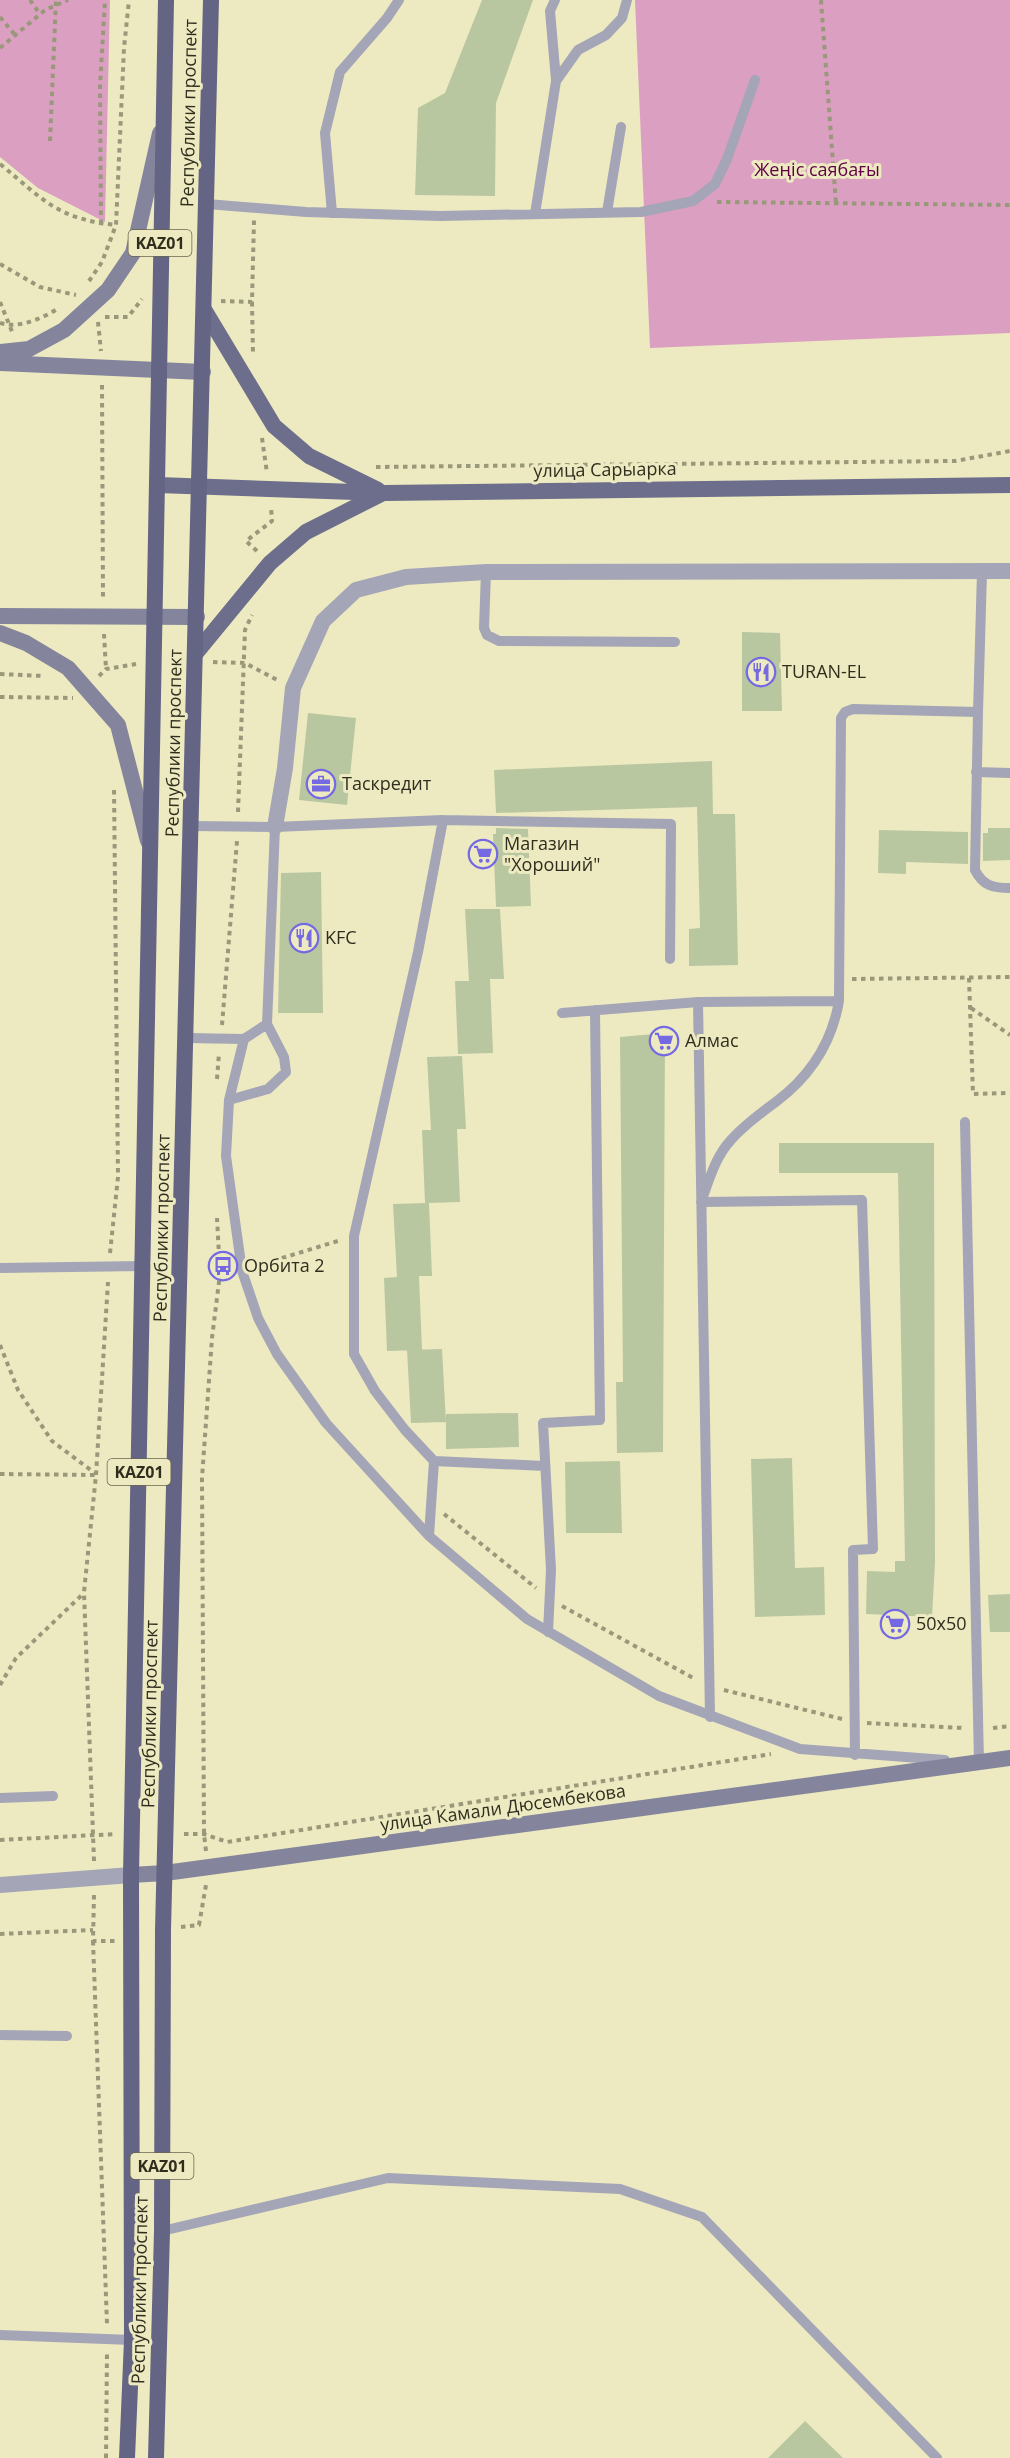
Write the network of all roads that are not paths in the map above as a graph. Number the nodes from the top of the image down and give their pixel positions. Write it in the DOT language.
graph roads {
  1 [pos="166,0"];
  2 [pos="211,0"];
  3 [pos="399,0"];
  4 [pos="555,0"];
  5 [pos="627,0"];
  6 [pos="755,80"];
  7 [pos="556,81"];
  8 [pos="163,118"];
  9 [pos="621,127"];
  10 [pos="207,204"];
  11 [pos="607,212"];
  12 [pos="332,213"];
  13 [pos="536,214"];
  14 [pos="204,311"];
  15 [pos="0,352"];
  16 [pos="0,363"];
  17 [pos="157,370"];
  18 [pos="203,372"];
  19 [pos="158,485"];
  20 [pos="1010,485"];
  21 [pos="201,488"];
  22 [pos="384,492"];
  23 [pos="1010,571"];
  24 [pos="486,572"];
  25 [pos="981,572"];
  26 [pos="0,616"];
  27 [pos="155,616"];
  28 [pos="197,617"];
  29 [pos="0,633"];
  30 [pos="675,642"];
  31 [pos="196,653"];
  32 [pos="978,712"];
  33 [pos="976,772"];
  34 [pos="1010,773"];
  35 [pos="443,820"];
  36 [pos="192,826"];
  37 [pos="275,827"];
  38 [pos="150,849"];
  39 [pos="1010,888"];
  40 [pos="670,959"];
  41 [pos="839,1001"];
  42 [pos="698,1002"];
  43 [pos="595,1010"];
  44 [pos="562,1013"];
  45 [pos="267,1024"];
  46 [pos="186,1038"];
  47 [pos="244,1039"];
  48 [pos="229,1100"];
  49 [pos="965,1122"];
  50 [pos="701,1202"];
  51 [pos="142,1266"];
  52 [pos="0,1268"];
  53 [pos="434,1461"];
  54 [pos="544,1466"];
  55 [pos="429,1536"];
  56 [pos="548,1632"];
  57 [pos="710,1718"];
  58 [pos="855,1755"];
  59 [pos="1010,1758"];
  60 [pos="979,1762"];
  61 [pos="53,1796"];
  62 [pos="0,1798"];
  63 [pos="165,1873"];
  64 [pos="131,1875"];
  65 [pos="0,1885"];
  66 [pos="0,2035"];
  67 [pos="67,2036"];
  68 [pos="162,2231"];
  69 [pos="0,2335"];
  70 [pos="132,2340"];
  71 [pos="127,2458"];
  72 [pos="156,2458"];
  73 [pos="937,2458"];
  1 -- 8 [label="highway, Республики проспект / KАZ01"];
  2 -- 10 [label="highway, Республики проспект / KАZ01"];
  3 -- 12 [label="lane"];
  4 -- 7 [label="lane"];
  5 -- 7 [label="lane"];
  6 -- 11 [label="lane"];
  7 -- 13 [label="lane"];
  8 -- 15 [label="main road"];
  8 -- 17 [label="highway, Республики проспект / KАZ01"];
  9 -- 11 [label="lane"];
  10 -- 12 [label="lane"];
  10 -- 14 [label="highway, Республики проспект / KАZ01"];
  11 -- 13 [label="lane"];
  12 -- 13 [label="lane"];
  14 -- 18 [label="highway, Республики проспект / KАZ01"];
  14 -- 22 [label="main road"];
  16 -- 17 [label="main road"];
  17 -- 18 [label="main road"];
  17 -- 19 [label="highway, Республики проспект / KАZ01"];
  18 -- 21 [label="highway, Республики проспект / KАZ01"];
  19 -- 21 [label="main road, улица Сарыарка"];
  19 -- 27 [label="highway, Республики проспект / KАZ01"];
  20 -- 22 [label="main road, улица Сарыарка"];
  21 -- 22 [label="main road, улица Сарыарка"];
  21 -- 28 [label="highway, Республики проспект / KАZ01"];
  22 -- 31 [label="main road"];
  23 -- 25 [label="street"];
  24 -- 25 [label="street"];
  24 -- 30 [label="lane"];
  24 -- 37 [label="street"];
  25 -- 32 [label="lane"];
  26 -- 27 [label="main road"];
  27 -- 28 [label="main road"];
  27 -- 38 [label="highway, Республики проспект / KАZ01"];
  28 -- 31 [label="highway, Республики проспект / KАZ01"];
  29 -- 38 [label="main road"];
  31 -- 36 [label="highway, Республики проспект / KАZ01"];
  32 -- 33 [label="lane"];
  32 -- 41 [label="lane"];
  33 -- 34 [label="lane"];
  33 -- 39 [label="lane"];
  35 -- 37 [label="lane"];
  35 -- 40 [label="lane"];
  35 -- 53 [label="lane"];
  36 -- 37 [label="lane"];
  36 -- 46 [label="highway, Республики проспект / KАZ01"];
  37 -- 45 [label="lane"];
  38 -- 51 [label="highway, Республики проспект / KАZ01"];
  41 -- 42 [label="lane"];
  41 -- 50 [label="lane"];
  42 -- 43 [label="lane"];
  42 -- 50 [label="lane"];
  43 -- 44 [label="lane"];
  43 -- 54 [label="lane"];
  45 -- 47 [label="lane"];
  45 -- 48 [label="lane"];
  46 -- 47 [label="lane"];
  46 -- 63 [label="highway, Республики проспект / KАZ01"];
  47 -- 48 [label="lane"];
  48 -- 55 [label="lane"];
  49 -- 60 [label="lane"];
  50 -- 57 [label="lane"];
  50 -- 58 [label="lane"];
  51 -- 52 [label="lane"];
  51 -- 64 [label="highway, Республики проспект / KАZ01"];
  53 -- 54 [label="lane"];
  53 -- 55 [label="lane"];
  54 -- 56 [label="lane"];
  55 -- 56 [label="lane"];
  56 -- 57 [label="lane"];
  57 -- 58 [label="lane"];
  58 -- 60 [label="lane"];
  59 -- 60 [label="main road, улица Камали Дюсембекова"];
  60 -- 63 [label="main road, улица Камали Дюсембекова"];
  61 -- 62 [label="lane"];
  63 -- 64 [label="main road, улица Камали Дюсембекова"];
  63 -- 68 [label="highway, Республики проспект / KАZ01"];
  64 -- 65 [label="street, улица Камали Дюсембекова"];
  64 -- 70 [label="highway, Республики проспект / KАZ01"];
  66 -- 67 [label="lane"];
  68 -- 72 [label="highway, Республики проспект / KАZ01"];
  68 -- 73 [label="lane"];
  69 -- 70 [label="lane"];
  70 -- 71 [label="highway, Республики проспект / KАZ01"];
}
